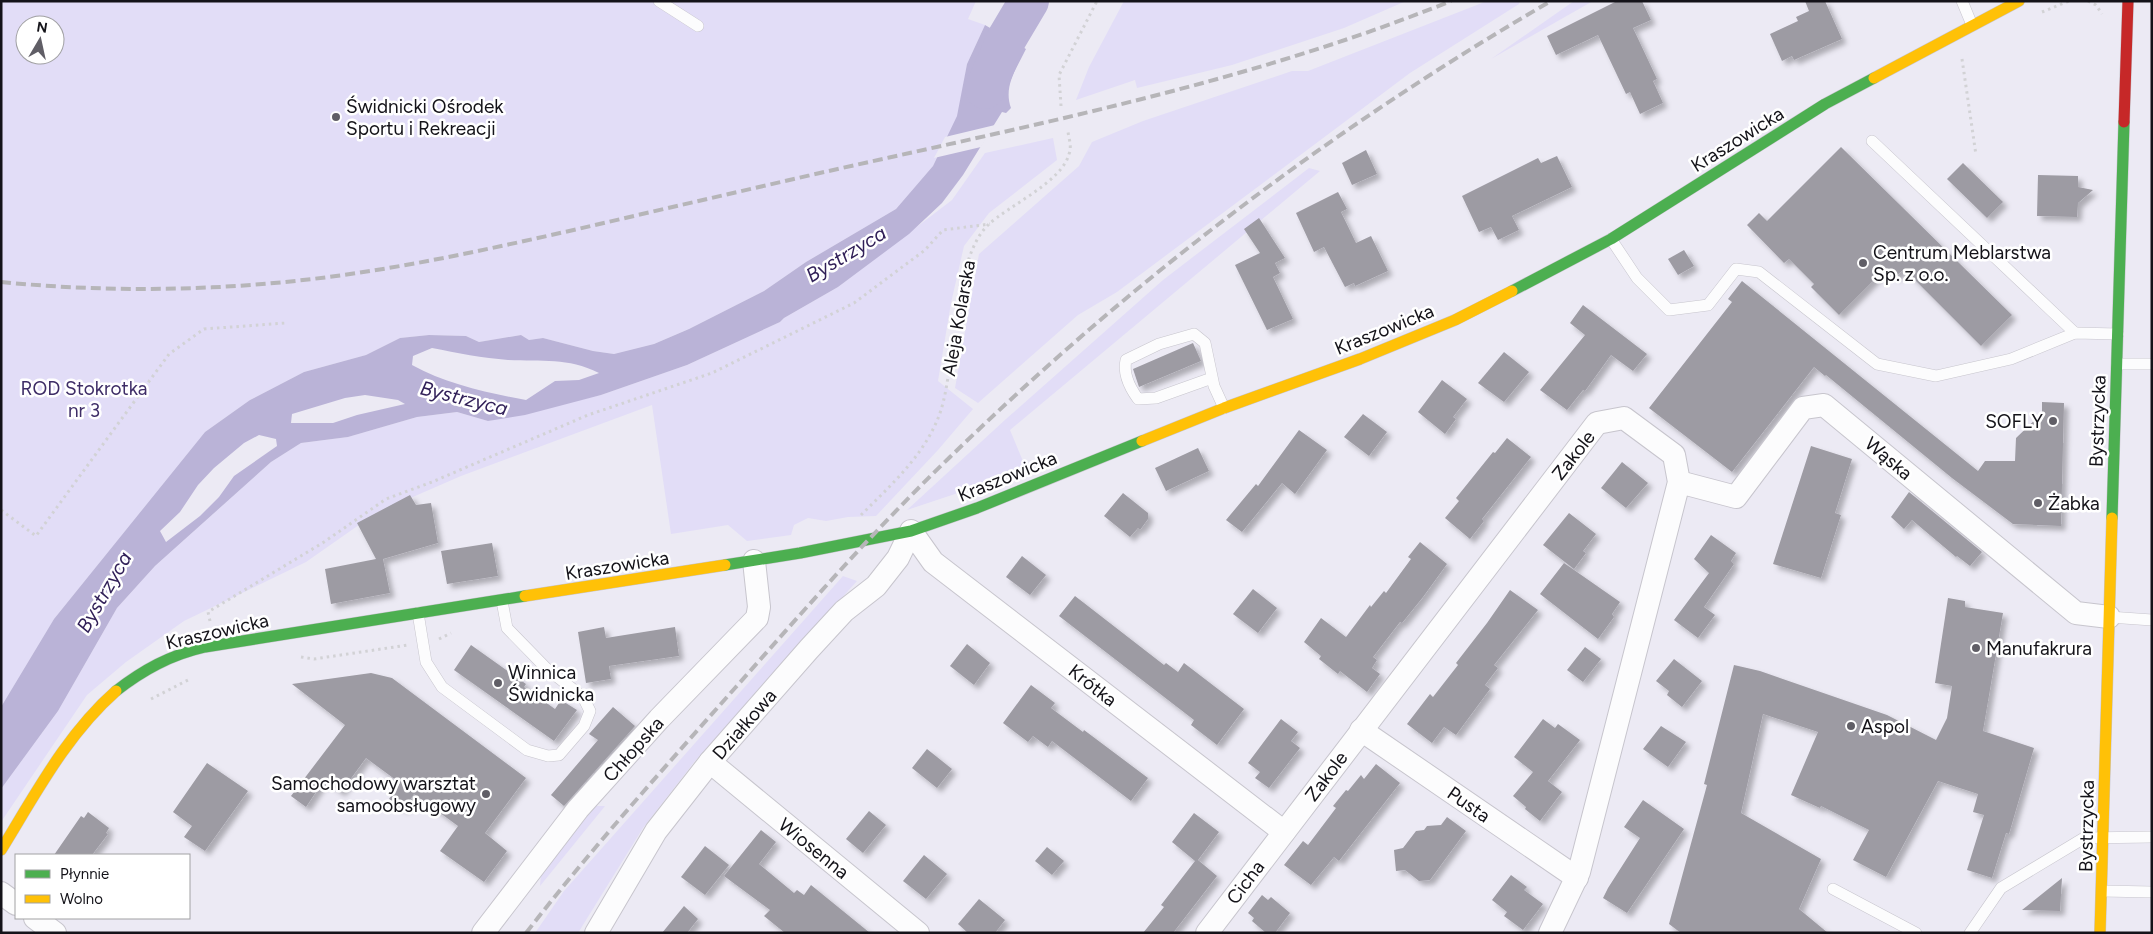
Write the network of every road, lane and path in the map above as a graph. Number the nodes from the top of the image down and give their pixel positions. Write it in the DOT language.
graph roads {
  1 [pos="659,1"];
  2 [pos="1097,1"];
  3 [pos="1962,1"];
  4 [pos="2019,1"];
  5 [pos="2088,1"];
  6 [pos="2128,1"];
  7 [pos="2104,18"];
  8 [pos="1972,25"];
  9 [pos="698,26"];
  10 [pos="1961,51"];
  11 [pos="1061,106"];
  12 [pos="1068,132"];
  13 [pos="1872,140"];
  14 [pos="1976,155"];
  15 [pos="990,224"];
  16 [pos="1611,239"];
  17 [pos="286,324"];
  18 [pos="2075,333"];
  19 [pos="2118,334"];
  20 [pos="2117,364"];
  21 [pos="2152,364"];
  22 [pos="1212,378"];
  23 [pos="1224,408"];
  24 [pos="1679,482"];
  25 [pos="1,510"];
  26 [pos="858,519"];
  27 [pos="911,531"];
  28 [pos="754,561"];
  29 [pos="502,601"];
  30 [pos="418,613"];
  31 [pos="2109,617"];
  32 [pos="2152,620"];
  33 [pos="214,646"];
  34 [pos="1361,730"];
  35 [pos="710,762"];
  36 [pos="1284,832"];
  37 [pos="2103,837"];
  38 [pos="2152,837"];
  39 [pos="1,850"];
  40 [pos="1577,878"];
  41 [pos="1833,889"];
  42 [pos="2102,891"];
  43 [pos="1,892"];
  44 [pos="2152,892"];
  45 [pos="15,903"];
  46 [pos="36,919"];
  47 [pos="55,933"];
  48 [pos="483,933"];
  49 [pos="596,933"];
  50 [pos="918,933"];
  51 [pos="1207,933"];
  52 [pos="1550,933"];
  53 [pos="1916,933"];
  54 [pos="1970,933"];
  55 [pos="2100,933"];
  1 -- 9 [label="lane"];
  2 -- 11 [label="path"];
  3 -- 8 [label="lane"];
  4 -- 8 [label="street, Kraszowicka"];
  5 -- 7 [label="path"];
  6 -- 19 [label="street, Bystrzycka"];
  8 -- 16 [label="street, Kraszowicka"];
  10 -- 14 [label="path"];
  12 -- 15 [label="path, Aleja Kolarska"];
  13 -- 18 [label="lane"];
  15 -- 26 [label="path, Aleja Kolarska"];
  15 -- 33 [label="path"];
  16 -- 18 [label="lane"];
  16 -- 23 [label="street, Kraszowicka"];
  17 -- 25 [label="path"];
  18 -- 19 [label="lane"];
  19 -- 20 [label="street, Bystrzycka"];
  20 -- 21 [label="lane"];
  20 -- 31 [label="street, Bystrzycka"];
  22 -- 22 [label="lane"];
  22 -- 23 [label="lane"];
  23 -- 27 [label="street, Kraszowicka"];
  24 -- 31 [label="street, Wąska"];
  24 -- 34 [label="street, Zakole"];
  24 -- 40 [label="street, Zakole"];
  27 -- 28 [label="street, Kraszowicka"];
  27 -- 35 [label="street, Działkowa"];
  27 -- 36 [label="street, Krótka"];
  28 -- 29 [label="street, Kraszowicka"];
  28 -- 48 [label="street, Chłopska"];
  29 -- 30 [label="street, Kraszowicka"];
  29 -- 30 [label="lane"];
  30 -- 33 [label="street, Kraszowicka"];
  31 -- 32 [label="lane"];
  31 -- 37 [label="street, Bystrzycka"];
  33 -- 39 [label="street, Kraszowicka"];
  34 -- 36 [label="street, Zakole"];
  34 -- 40 [label="street, Pusta"];
  35 -- 49 [label="street, Działkowa"];
  35 -- 50 [label="street, Wiosenna"];
  36 -- 51 [label="street, Cicha"];
  37 -- 38 [label="lane"];
  37 -- 42 [label="street, Bystrzycka"];
  37 -- 54 [label="lane"];
  40 -- 52 [label="street, Zakole"];
  41 -- 53 [label="lane"];
  42 -- 44 [label="lane"];
  42 -- 55 [label="street, Bystrzycka"];
  43 -- 45 [label="street"];
  46 -- 47 [label="street"];
}
